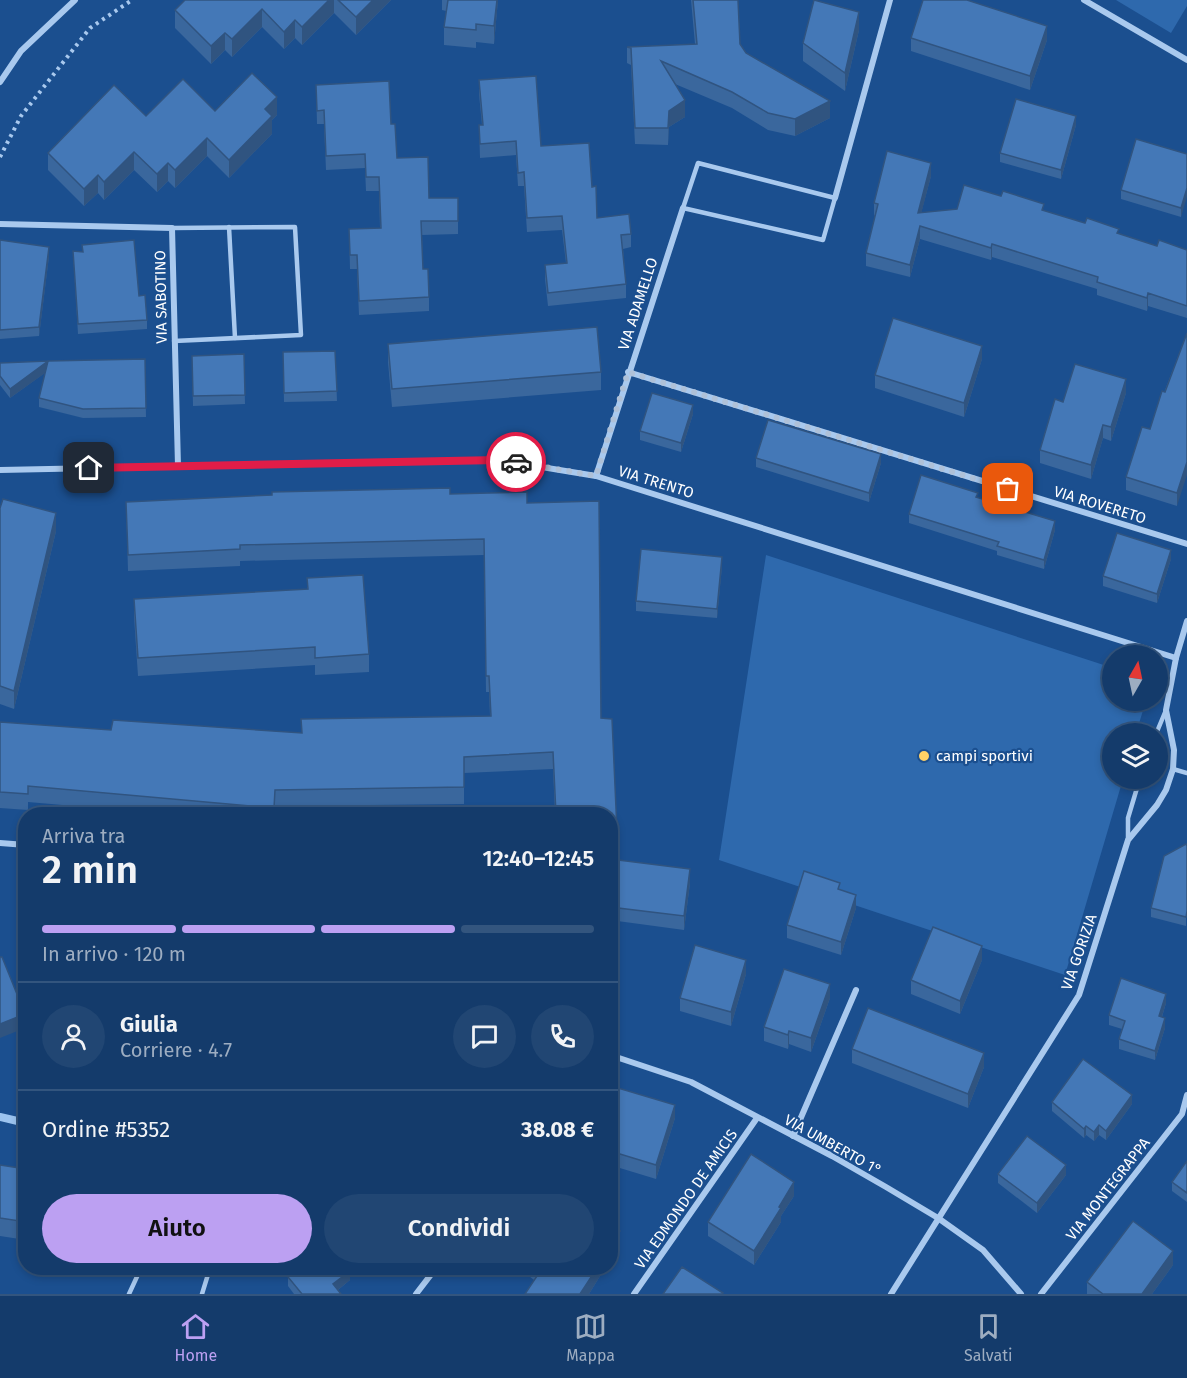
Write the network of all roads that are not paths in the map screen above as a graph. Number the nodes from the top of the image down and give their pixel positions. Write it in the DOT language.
graph roads {
  1 [pos="75,0"];
  2 [pos="890,0"];
  3 [pos="1084,0"];
  4 [pos="1187,60"];
  5 [pos="0,82"];
  6 [pos="835,198"];
  7 [pos="683,208"];
  8 [pos="0,224"];
  9 [pos="229,227"];
  10 [pos="172,228"];
  11 [pos="235,338"];
  12 [pos="174,341"];
  13 [pos="628,372"];
  14 [pos="178,466"];
  15 [pos="0,471"];
  16 [pos="596,476"];
  17 [pos="1187,544"];
  18 [pos="1187,621"];
  19 [pos="1176,658"];
  20 [pos="1168,700"];
  21 [pos="1166,711"];
  22 [pos="1173,769"];
  23 [pos="1187,773"];
  24 [pos="1137,789"];
  25 [pos="1128,840"];
  26 [pos="0,843"];
  27 [pos="18,844"];
  28 [pos="856,990"];
  29 [pos="618,1058"];
  30 [pos="1187,1095"];
  31 [pos="757,1118"];
  32 [pos="792,1136"];
  33 [pos="938,1218"];
  34 [pos="138,1275"];
  35 [pos="208,1275"];
  36 [pos="431,1275"];
  37 [pos="129,1294"];
  38 [pos="202,1294"];
  39 [pos="416,1294"];
  40 [pos="634,1294"];
  41 [pos="891,1294"];
  42 [pos="1021,1294"];
  43 [pos="1041,1294"];
  1 -- 5 [label="street"];
  2 -- 6 [label="street"];
  3 -- 4 [label="street"];
  6 -- 7 [label="lane"];
  6 -- 7 [label="lane"];
  7 -- 13 [label="street, VIA ADAMELLO"];
  8 -- 10 [label="street, VIA SABOTINO"];
  9 -- 10 [label="lane"];
  9 -- 11 [label="lane"];
  9 -- 11 [label="lane"];
  10 -- 12 [label="street, VIA SABOTINO"];
  11 -- 12 [label="lane"];
  12 -- 14 [label="street, VIA SABOTINO"];
  13 -- 16 [label="street, VIA ADAMELLO"];
  13 -- 17 [label="street, VIA ROVERETO"];
  14 -- 15 [label="street, VIA TRENTO"];
  14 -- 16 [label="street, VIA TRENTO"];
  16 -- 19 [label="street, VIA TRENTO"];
  18 -- 19 [label="street, VIA GORIZIA"];
  19 -- 20 [label="street, VIA GORIZIA"];
  21 -- 22 [label="street, VIA GORIZIA"];
  22 -- 23 [label="lane"];
  22 -- 25 [label="street, VIA GORIZIA"];
  24 -- 25 [label="lane"];
  25 -- 33 [label="street, VIA GORIZIA"];
  26 -- 27 [label="street"];
  28 -- 32 [label="street"];
  29 -- 31 [label="street, VIA UMBERTO 1°"];
  30 -- 43 [label="street, VIA MONTEGRAPPA"];
  31 -- 32 [label="street, VIA UMBERTO 1°"];
  31 -- 40 [label="street, VIA EDMONDO DE AMICIS"];
  32 -- 33 [label="street, VIA UMBERTO 1°"];
  33 -- 41 [label="street, VIA GORIZIA"];
  33 -- 42 [label="street, VIA UMBERTO 1°"];
  34 -- 37 [label="lane"];
  35 -- 38 [label="lane"];
  36 -- 39 [label="street"];
}
